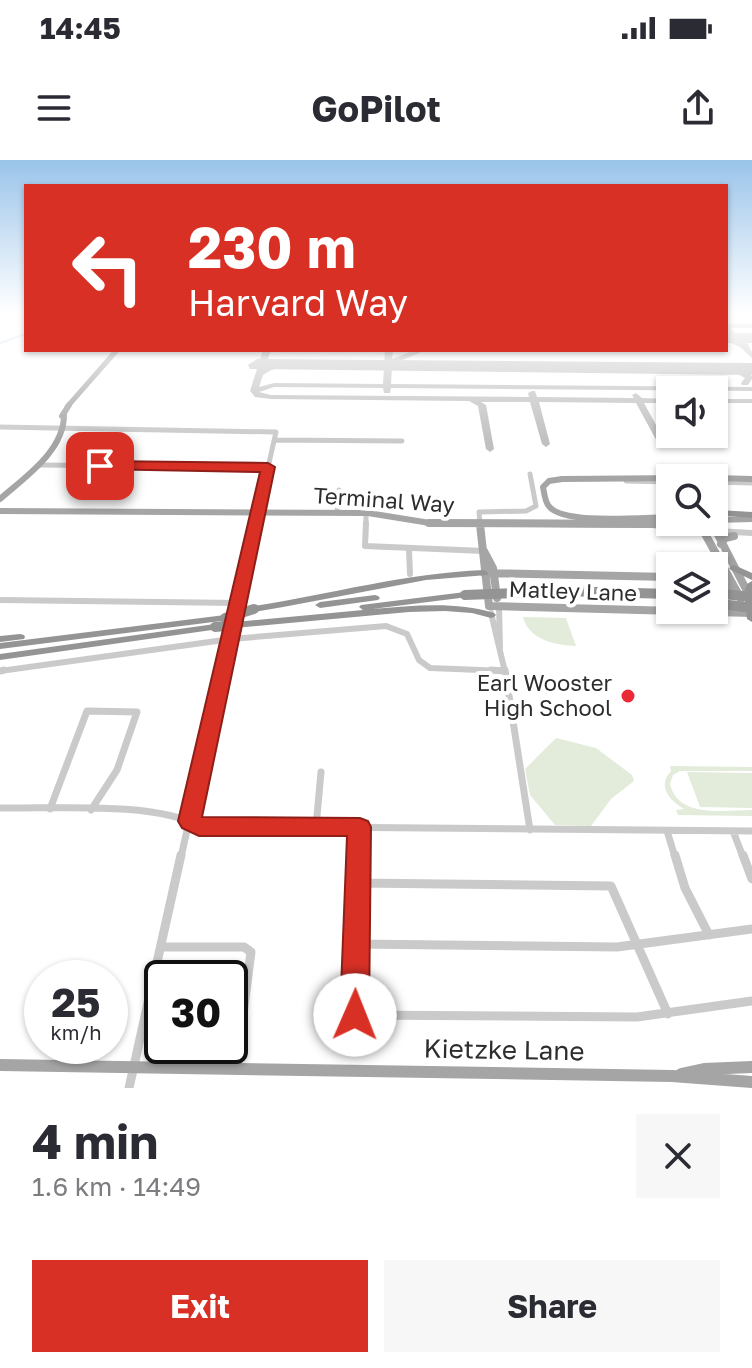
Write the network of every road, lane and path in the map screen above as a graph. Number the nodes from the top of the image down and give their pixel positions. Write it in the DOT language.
graph roads {
  1 [pos="112,355"];
  2 [pos="0,427"];
  3 [pos="61,428"];
  4 [pos="275,440"];
  5 [pos="402,441"];
  6 [pos="39,465"];
  7 [pos="268,467"];
  8 [pos="530,474"];
  9 [pos="568,478"];
  10 [pos="656,478"];
  11 [pos="728,480"];
  12 [pos="656,481"];
  13 [pos="752,481"];
  14 [pos="339,490"];
  15 [pos="2,496"];
  16 [pos="0,509"];
  17 [pos="258,512"];
  18 [pos="337,512"];
  19 [pos="366,513"];
  20 [pos="752,516"];
  21 [pos="728,517"];
  22 [pos="656,518"];
  23 [pos="656,521"];
  24 [pos="480,524"];
  25 [pos="501,524"];
  26 [pos="632,525"];
  27 [pos="656,526"];
  28 [pos="728,531"];
  29 [pos="728,534"];
  30 [pos="752,534"];
  31 [pos="482,536"];
  32 [pos="710,536"];
  33 [pos="713,536"];
  34 [pos="734,536"];
  35 [pos="721,544"];
  36 [pos="409,550"];
  37 [pos="484,551"];
  38 [pos="489,573"];
  39 [pos="410,574"];
  40 [pos="733,574"];
  41 [pos="728,575"];
  42 [pos="656,577"];
  43 [pos="752,580"];
  44 [pos="728,589"];
  45 [pos="656,592"];
  46 [pos="0,600"];
  47 [pos="728,600"];
  48 [pos="238,603"];
  49 [pos="749,605"];
  50 [pos="493,609"];
  51 [pos="253,617"];
  52 [pos="223,622"];
  53 [pos="98,633"];
  54 [pos="0,639"];
  55 [pos="231,639"];
  56 [pos="0,646"];
  57 [pos="500,648"];
  58 [pos="0,659"];
  59 [pos="0,671"];
  60 [pos="505,671"];
  61 [pos="321,772"];
  62 [pos="0,808"];
  63 [pos="50,809"];
  64 [pos="91,810"];
  65 [pos="190,821"];
  66 [pos="316,827"];
  67 [pos="360,827"];
  68 [pos="530,830"];
  69 [pos="667,831"];
  70 [pos="733,831"];
  71 [pos="752,831"];
  72 [pos="752,879"];
  73 [pos="358,883"];
  74 [pos="752,929"];
  75 [pos="709,935"];
  76 [pos="356,944"];
  77 [pos="639,944"];
  78 [pos="161,947"];
  79 [pos="752,1001"];
  80 [pos="668,1014"];
  81 [pos="0,1065"];
  82 [pos="752,1067"];
  83 [pos="133,1068"];
  84 [pos="236,1070"];
  85 [pos="672,1076"];
  86 [pos="752,1082"];
  87 [pos="129,1088"];
  1 -- 3 [label="main road"];
  2 -- 3 [label="street"];
  3 -- 4 [label="street"];
  3 -- 6 [label="main road"];
  4 -- 5 [label="street"];
  4 -- 7 [label="street"];
  6 -- 7 [label="street"];
  6 -- 15 [label="main road"];
  7 -- 17 [label="street"];
  8 -- 24 [label="street"];
  9 -- 10 [label="main road"];
  9 -- 12 [label="street"];
  9 -- 22 [label="main road"];
  11 -- 13 [label="main road"];
  14 -- 18 [label="street"];
  16 -- 17 [label="main road, Terminal Way"];
  17 -- 18 [label="main road, Terminal Way"];
  17 -- 48 [label="street"];
  18 -- 19 [label="main road, Terminal Way"];
  19 -- 24 [label="main road, Terminal Way"];
  19 -- 36 [label="street"];
  20 -- 21 [label="highway"];
  23 -- 26 [label="main road, Terminal Way"];
  24 -- 25 [label="main road, Terminal Way"];
  24 -- 31 [label="main road"];
  25 -- 26 [label="main road, Terminal Way"];
  25 -- 31 [label="main road"];
  26 -- 27 [label="main road, Terminal Way"];
  28 -- 30 [label="street, Terminal Way"];
  29 -- 34 [label="street, Terminal Way"];
  30 -- 34 [label="street, Terminal Way"];
  31 -- 37 [label="main road"];
  32 -- 40 [label="main road"];
  33 -- 35 [label="main road"];
  34 -- 35 [label="main road"];
  35 -- 40 [label="main road"];
  36 -- 37 [label="street"];
  36 -- 39 [label="street"];
  37 -- 38 [label="main road"];
  38 -- 42 [label="main road"];
  38 -- 50 [label="main road"];
  38 -- 51 [label="highway"];
  40 -- 41 [label="main road"];
  40 -- 43 [label="highway"];
  40 -- 49 [label="main road"];
  43 -- 49 [label="highway"];
  44 -- 49 [label="main road"];
  45 -- 51 [label="highway, bridge"];
  46 -- 48 [label="street"];
  47 -- 49 [label="highway, bridge"];
  48 -- 55 [label="street"];
  49 -- 50 [label="main road, Matley Lane"];
  50 -- 51 [label="highway"];
  50 -- 57 [label="street"];
  50 -- 57 [label="street"];
  51 -- 52 [label="highway"];
  52 -- 53 [label="highway"];
  52 -- 58 [label="highway"];
  53 -- 54 [label="highway"];
  53 -- 56 [label="highway"];
  55 -- 59 [label="street"];
  55 -- 60 [label="street"];
  55 -- 65 [label="street"];
  57 -- 60 [label="street"];
  60 -- 68 [label="street"];
  61 -- 66 [label="street"];
  62 -- 63 [label="street"];
  63 -- 64 [label="street"];
  63 -- 64 [label="street"];
  64 -- 65 [label="street"];
  65 -- 66 [label="street"];
  65 -- 78 [label="street"];
  66 -- 67 [label="street"];
  67 -- 68 [label="street"];
  67 -- 73 [label="street"];
  68 -- 69 [label="street"];
  69 -- 70 [label="street"];
  69 -- 75 [label="street"];
  70 -- 71 [label="street"];
  70 -- 72 [label="street"];
  73 -- 76 [label="street"];
  73 -- 77 [label="street"];
  74 -- 75 [label="street"];
  75 -- 77 [label="street"];
  76 -- 77 [label="street"];
  76 -- 80 [label="street"];
  77 -- 80 [label="street"];
  78 -- 83 [label="street"];
  78 -- 84 [label="street"];
  79 -- 80 [label="street"];
  81 -- 83 [label="main road, Kietzke Lane"];
  82 -- 85 [label="main road, Kietzke Lane"];
  83 -- 84 [label="main road, Kietzke Lane"];
  83 -- 87 [label="street"];
  84 -- 85 [label="main road, Kietzke Lane"];
  85 -- 86 [label="main road, Kietzke Lane"];
}
